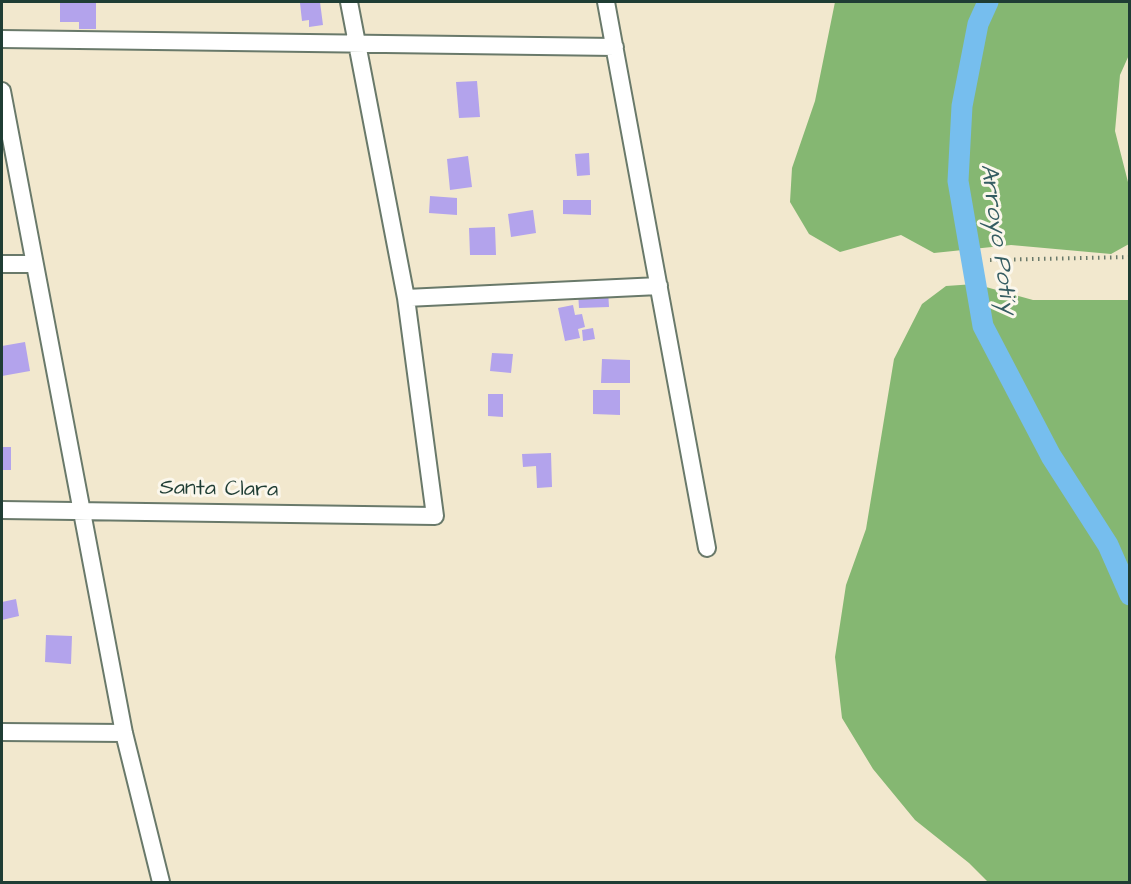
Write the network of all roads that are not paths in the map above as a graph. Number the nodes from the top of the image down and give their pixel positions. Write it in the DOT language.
graph roads {
  1 [pos="349,2"];
  2 [pos="606,2"];
  3 [pos="2,39"];
  4 [pos="356,44"];
  5 [pos="615,47"];
  6 [pos="2,91"];
  7 [pos="2,264"];
  8 [pos="34,264"];
  9 [pos="658,286"];
  10 [pos="406,298"];
  11 [pos="2,510"];
  12 [pos="80,510"];
  13 [pos="707,549"];
  14 [pos="2,732"];
  15 [pos="124,733"];
  16 [pos="161,882"];
  1 -- 4 [label="street"];
  2 -- 5 [label="street"];
  3 -- 4 [label="street"];
  4 -- 5 [label="street"];
  4 -- 10 [label="street"];
  5 -- 9 [label="street"];
  6 -- 8 [label="street"];
  7 -- 8 [label="street"];
  8 -- 12 [label="street"];
  9 -- 10 [label="street"];
  9 -- 13 [label="street"];
  10 -- 12 [label="street, Santa Clara"];
  11 -- 12 [label="street, Santa Clara"];
  12 -- 15 [label="street"];
  14 -- 15 [label="street"];
  15 -- 16 [label="street"];
}
